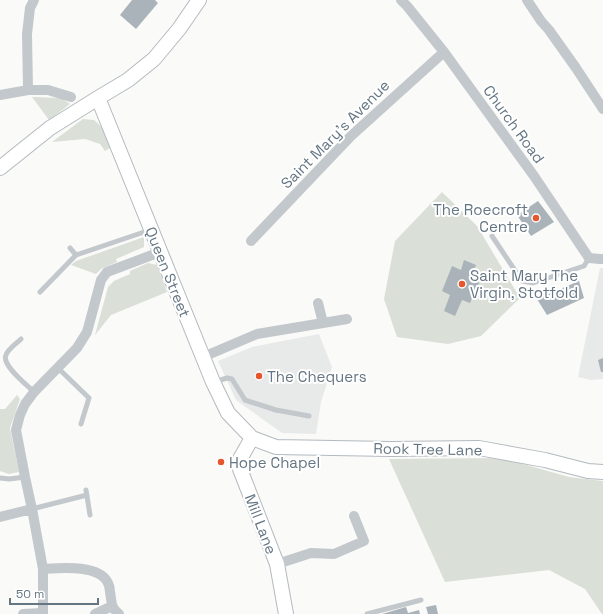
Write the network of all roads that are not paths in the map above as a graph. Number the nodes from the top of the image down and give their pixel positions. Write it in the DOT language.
graph roads {
  1 [pos="34,0"];
  2 [pos="199,0"];
  3 [pos="401,0"];
  4 [pos="527,0"];
  5 [pos="444,52"];
  6 [pos="28,90"];
  7 [pos="0,95"];
  8 [pos="71,97"];
  9 [pos="98,98"];
  10 [pos="603,109"];
  11 [pos="0,168"];
  12 [pos="151,230"];
  13 [pos="492,236"];
  14 [pos="251,241"];
  15 [pos="70,248"];
  16 [pos="160,252"];
  17 [pos="76,255"];
  18 [pos="589,258"];
  19 [pos="603,259"];
  20 [pos="40,292"];
  21 [pos="318,303"];
  22 [pos="347,319"];
  23 [pos="323,323"];
  24 [pos="21,339"];
  25 [pos="203,357"];
  26 [pos="58,368"];
  27 [pos="213,382"];
  28 [pos="34,392"];
  29 [pos="309,416"];
  30 [pos="81,424"];
  31 [pos="252,438"];
  32 [pos="603,472"];
  33 [pos="25,477"];
  34 [pos="0,478"];
  35 [pos="32,509"];
  36 [pos="90,514"];
  37 [pos="354,516"];
  38 [pos="0,517"];
  39 [pos="277,564"];
  40 [pos="43,569"];
  41 [pos="421,600"];
  42 [pos="112,606"];
  43 [pos="43,613"];
  44 [pos="23,614"];
  45 [pos="95,614"];
  46 [pos="119,614"];
  47 [pos="286,614"];
  48 [pos="367,614"];
  1 -- 6 [label="street"];
  2 -- 9 [label="street"];
  3 -- 5 [label="street, Church Road"];
  4 -- 10 [label="street"];
  5 -- 14 [label="street, Saint Mary's Avenue"];
  5 -- 18 [label="street, Church Road"];
  6 -- 7 [label="street"];
  6 -- 8 [label="street"];
  9 -- 11 [label="street"];
  9 -- 12 [label="street, Queen Street"];
  12 -- 16 [label="street, Queen Street"];
  12 -- 17 [label="lane"];
  13 -- 18 [label="lane"];
  15 -- 17 [label="lane"];
  16 -- 25 [label="street, Queen Street"];
  16 -- 26 [label="street"];
  17 -- 20 [label="lane"];
  18 -- 19 [label="street"];
  21 -- 23 [label="street"];
  22 -- 23 [label="street"];
  23 -- 25 [label="street"];
  24 -- 28 [label="lane"];
  25 -- 27 [label="street, Queen Street"];
  26 -- 28 [label="street"];
  26 -- 30 [label="lane"];
  27 -- 29 [label="lane"];
  27 -- 31 [label="street, Queen Street"];
  28 -- 33 [label="street"];
  31 -- 32 [label="street, Rook Tree Lane"];
  31 -- 39 [label="street, Mill Lane"];
  33 -- 34 [label="lane"];
  33 -- 35 [label="street"];
  35 -- 36 [label="lane"];
  35 -- 38 [label="street"];
  35 -- 40 [label="street"];
  37 -- 39 [label="street"];
  39 -- 47 [label="street, Mill Lane"];
  40 -- 42 [label="street"];
  40 -- 43 [label="street"];
  41 -- 48 [label="lane"];
  42 -- 45 [label="street"];
  42 -- 46 [label="street"];
  43 -- 44 [label="street"];
}
